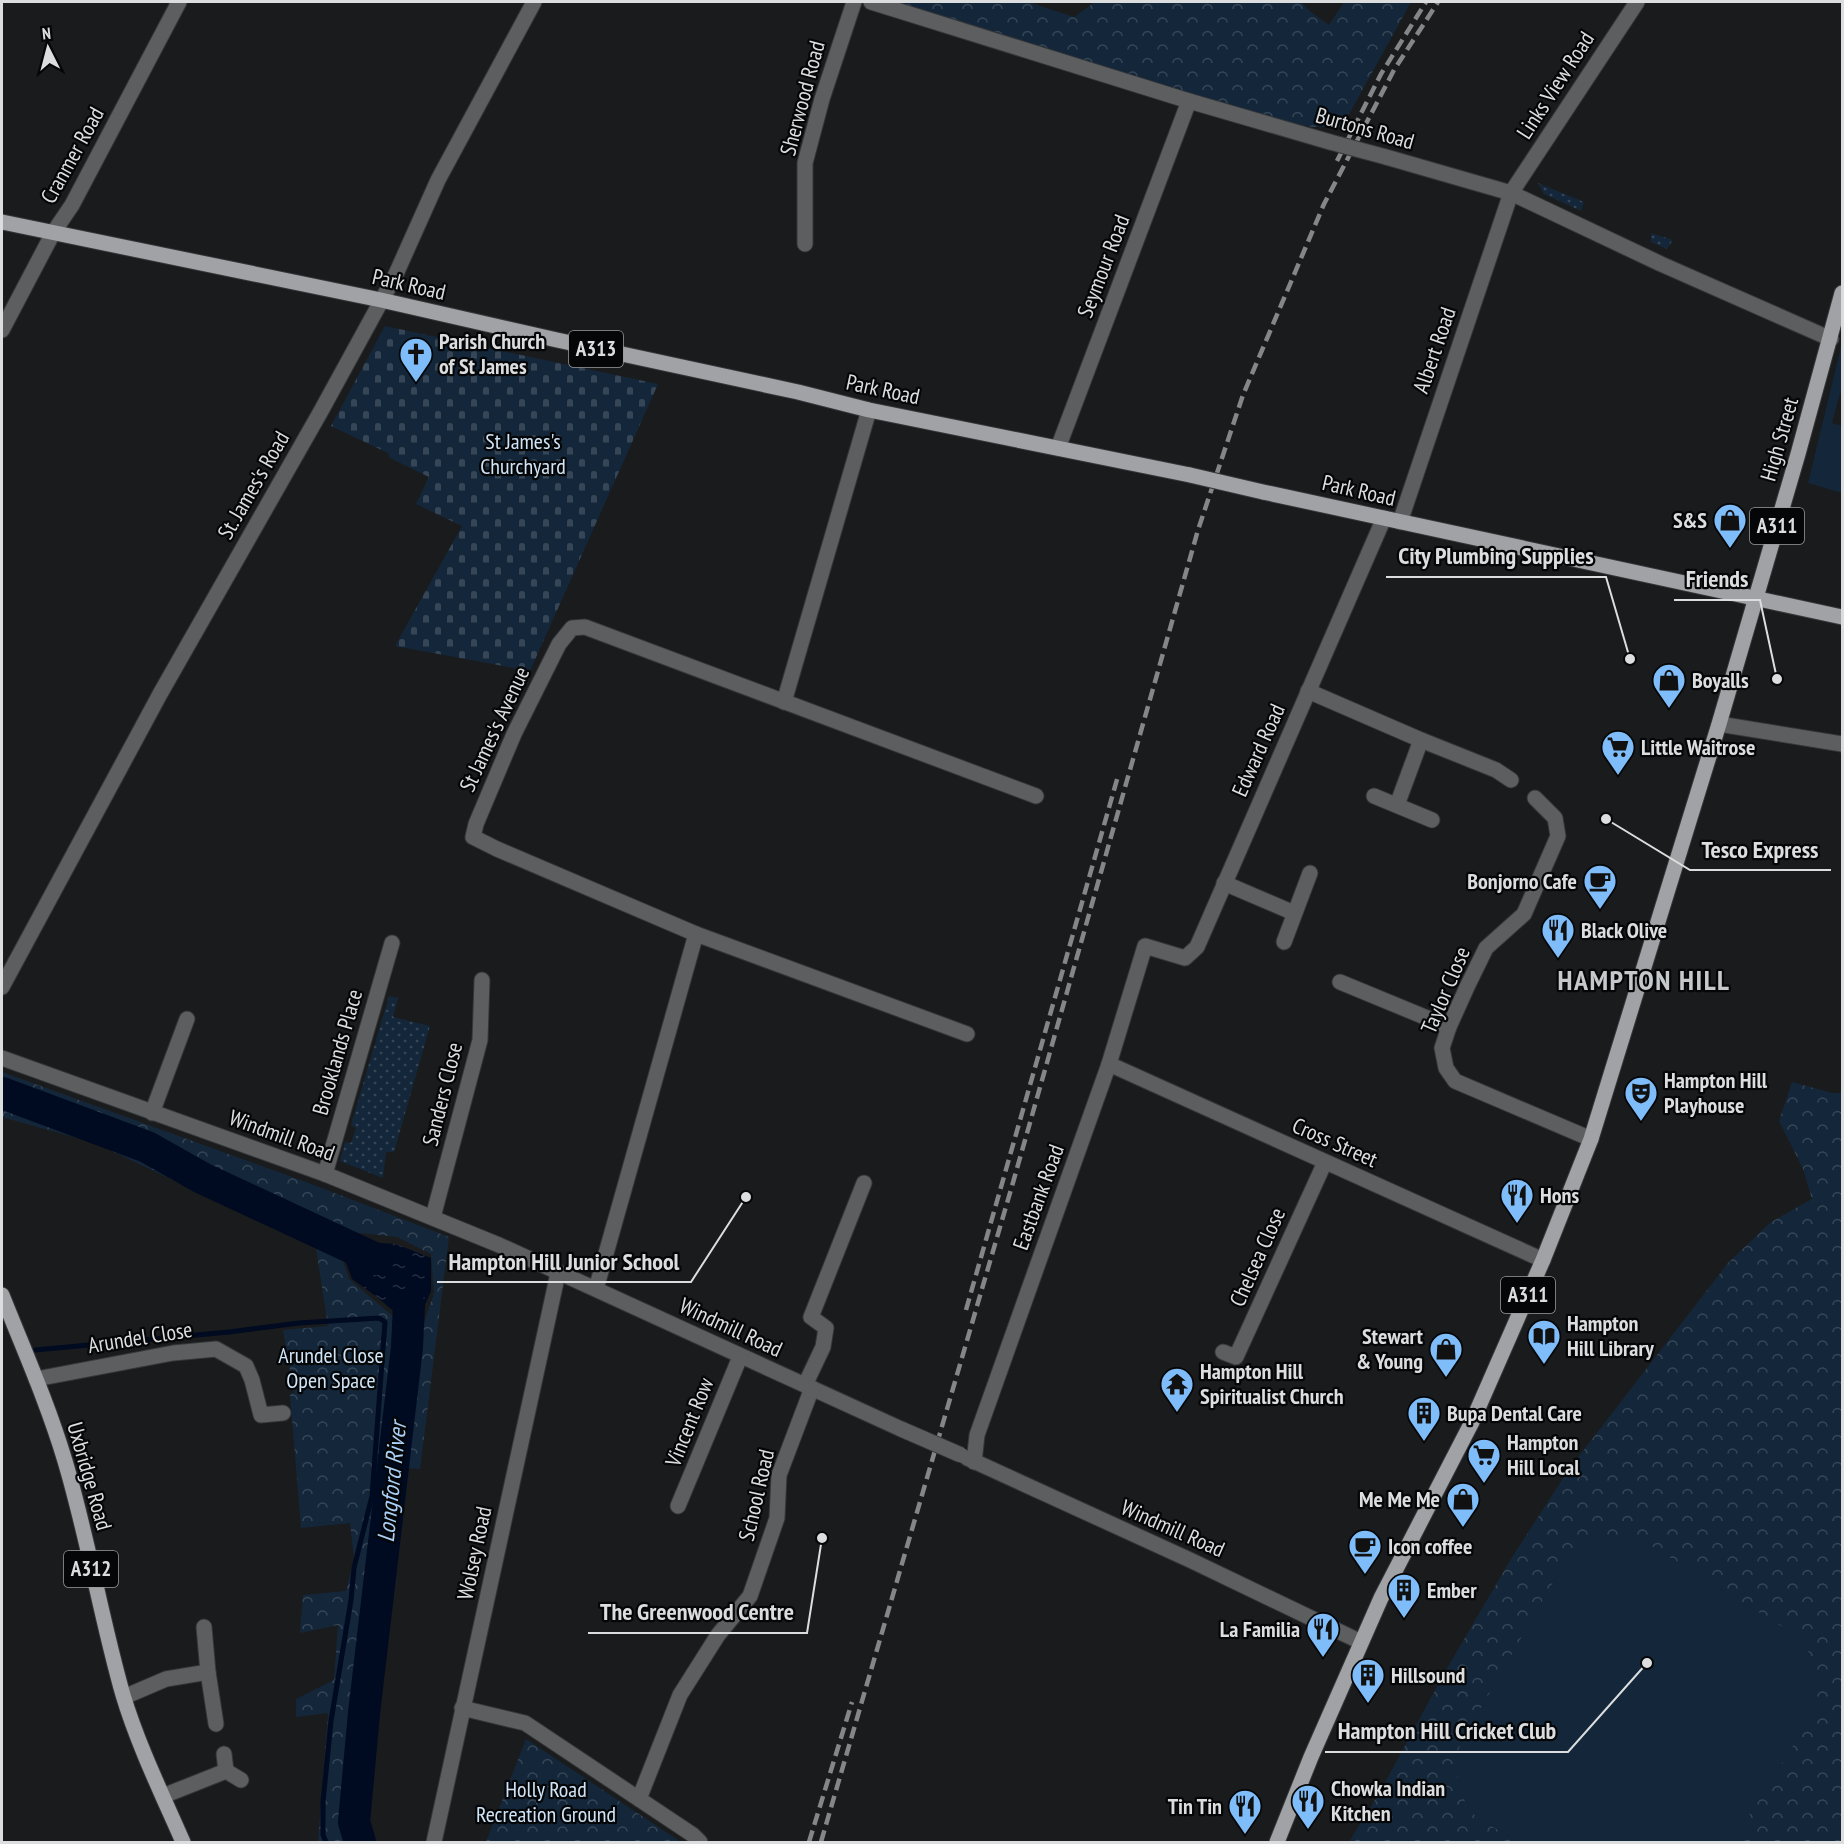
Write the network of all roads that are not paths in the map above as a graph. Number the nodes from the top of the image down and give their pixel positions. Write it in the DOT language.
graph roads {
  1 [pos="179,2"];
  2 [pos="534,2"];
  3 [pos="854,2"];
  4 [pos="871,2"];
  5 [pos="1637,2"];
  6 [pos="1190,101"];
  7 [pos="1511,194"];
  8 [pos="2,222"];
  9 [pos="53,233"];
  10 [pos="805,244"];
  11 [pos="1842,293"];
  12 [pos="381,300"];
  13 [pos="2,330"];
  14 [pos="1831,339"];
  15 [pos="869,410"];
  16 [pos="1058,448"];
  17 [pos="1392,520"];
  18 [pos="1755,598"];
  19 [pos="1842,617"];
  20 [pos="1308,691"];
  21 [pos="784,702"];
  22 [pos="1719,724"];
  23 [pos="1421,740"];
  24 [pos="1842,744"];
  25 [pos="1510,780"];
  26 [pos="1036,796"];
  27 [pos="1374,796"];
  28 [pos="1535,798"];
  29 [pos="1397,805"];
  30 [pos="1432,820"];
  31 [pos="1310,873"];
  32 [pos="1224,883"];
  33 [pos="1294,913"];
  34 [pos="696,934"];
  35 [pos="1284,942"];
  36 [pos="392,943"];
  37 [pos="1145,946"];
  38 [pos="482,980"];
  39 [pos="1340,982"];
  40 [pos="2,987"];
  41 [pos="187,1019"];
  42 [pos="1449,1028"];
  43 [pos="967,1034"];
  44 [pos="2,1058"];
  45 [pos="1109,1064"];
  46 [pos="152,1113"];
  47 [pos="1591,1139"];
  48 [pos="1325,1162"];
  49 [pos="325,1174"];
  50 [pos="864,1183"];
  51 [pos="433,1217"];
  52 [pos="1543,1260"];
  53 [pos="558,1273"];
  54 [pos="596,1289"];
  55 [pos="2,1295"];
  56 [pos="1223,1352"];
  57 [pos="740,1356"];
  58 [pos="36,1379"];
  59 [pos="809,1387"];
  60 [pos="283,1413"];
  61 [pos="968,1459"];
  62 [pos="678,1506"];
  63 [pos="204,1627"];
  64 [pos="1361,1642"];
  65 [pos="208,1672"];
  66 [pos="124,1697"];
  67 [pos="462,1708"];
  68 [pos="216,1724"];
  69 [pos="224,1754"];
  70 [pos="226,1772"];
  71 [pos="241,1780"];
  72 [pos="163,1796"];
  73 [pos="639,1799"];
  74 [pos="183,1842"];
  75 [pos="434,1842"];
  76 [pos="700,1842"];
  77 [pos="1277,1842"];
  1 -- 9 [label="street, Cranmer Road"];
  2 -- 12 [label="street, St. James's Road"];
  3 -- 10 [label="street, Sherwood Road"];
  4 -- 6 [label="street, Burtons Road"];
  5 -- 7 [label="street, Links View Road"];
  6 -- 7 [label="street, Burtons Road, bridge"];
  6 -- 16 [label="street, Seymour Road"];
  7 -- 14 [label="street, Burtons Road"];
  7 -- 17 [label="street, Albert Road"];
  8 -- 9 [label="main road, Park Road / A313"];
  9 -- 12 [label="main road, Park Road / A313"];
  9 -- 13 [label="street, Cranmer Road"];
  11 -- 14 [label="main road, A311"];
  12 -- 15 [label="main road, Park Road / A313"];
  12 -- 40 [label="street, St. James's Road"];
  14 -- 18 [label="main road, High Street / A311"];
  15 -- 16 [label="main road, Park Road / A313"];
  15 -- 21 [label="street"];
  16 -- 17 [label="main road, Park Road / A313, bridge"];
  17 -- 18 [label="main road, Park Road / A313"];
  17 -- 20 [label="street, Edward Road"];
  18 -- 19 [label="main road, A313"];
  18 -- 22 [label="main road, High Street / A311"];
  20 -- 23 [label="street"];
  20 -- 32 [label="street, Edward Road"];
  21 -- 26 [label="street, St James's Avenue"];
  21 -- 34 [label="street, St James's Avenue"];
  22 -- 24 [label="street"];
  22 -- 47 [label="main road, A311"];
  23 -- 25 [label="street"];
  23 -- 29 [label="street"];
  27 -- 29 [label="street"];
  28 -- 42 [label="street, Taylor Close"];
  29 -- 30 [label="street"];
  31 -- 33 [label="street"];
  32 -- 33 [label="street"];
  32 -- 37 [label="street, Edward Road"];
  33 -- 35 [label="street"];
  34 -- 43 [label="street, St James's Avenue"];
  34 -- 54 [label="street"];
  36 -- 49 [label="street, Brooklands Place"];
  37 -- 45 [label="street, Eastbank Road"];
  38 -- 51 [label="street, Sanders Close"];
  39 -- 42 [label="street"];
  41 -- 46 [label="street"];
  42 -- 47 [label="street, Taylor Close"];
  44 -- 46 [label="street, Windmill Road"];
  45 -- 48 [label="street, Cross Street"];
  45 -- 61 [label="street, Eastbank Road"];
  46 -- 49 [label="street, Windmill Road"];
  47 -- 52 [label="main road, A311"];
  48 -- 52 [label="street, Cross Street"];
  48 -- 56 [label="street, Chelsea Close"];
  49 -- 51 [label="street, Windmill Road"];
  50 -- 59 [label="street, School Road"];
  51 -- 53 [label="street, Windmill Road"];
  52 -- 64 [label="main road, A311"];
  53 -- 54 [label="street, Windmill Road"];
  53 -- 67 [label="street, Wolsey Road"];
  54 -- 57 [label="street, Windmill Road"];
  55 -- 58 [label="main road, Uxbridge Road / A312"];
  57 -- 59 [label="street, Windmill Road"];
  57 -- 62 [label="street, Vincent Row"];
  58 -- 60 [label="street, Arundel Close"];
  58 -- 66 [label="main road, Uxbridge Road / A312"];
  59 -- 61 [label="street, Windmill Road, bridge"];
  59 -- 73 [label="street, School Road"];
  61 -- 64 [label="street, Windmill Road"];
  63 -- 65 [label="street"];
  64 -- 77 [label="main road, A311"];
  65 -- 66 [label="street"];
  65 -- 68 [label="street"];
  66 -- 72 [label="main road, Uxbridge Road / A312"];
  67 -- 73 [label="street"];
  67 -- 75 [label="street, Wolsey Road"];
  69 -- 70 [label="street"];
  70 -- 71 [label="street"];
  70 -- 72 [label="street"];
  72 -- 74 [label="main road, Uxbridge Road / A312"];
  73 -- 76 [label="street"];
}
